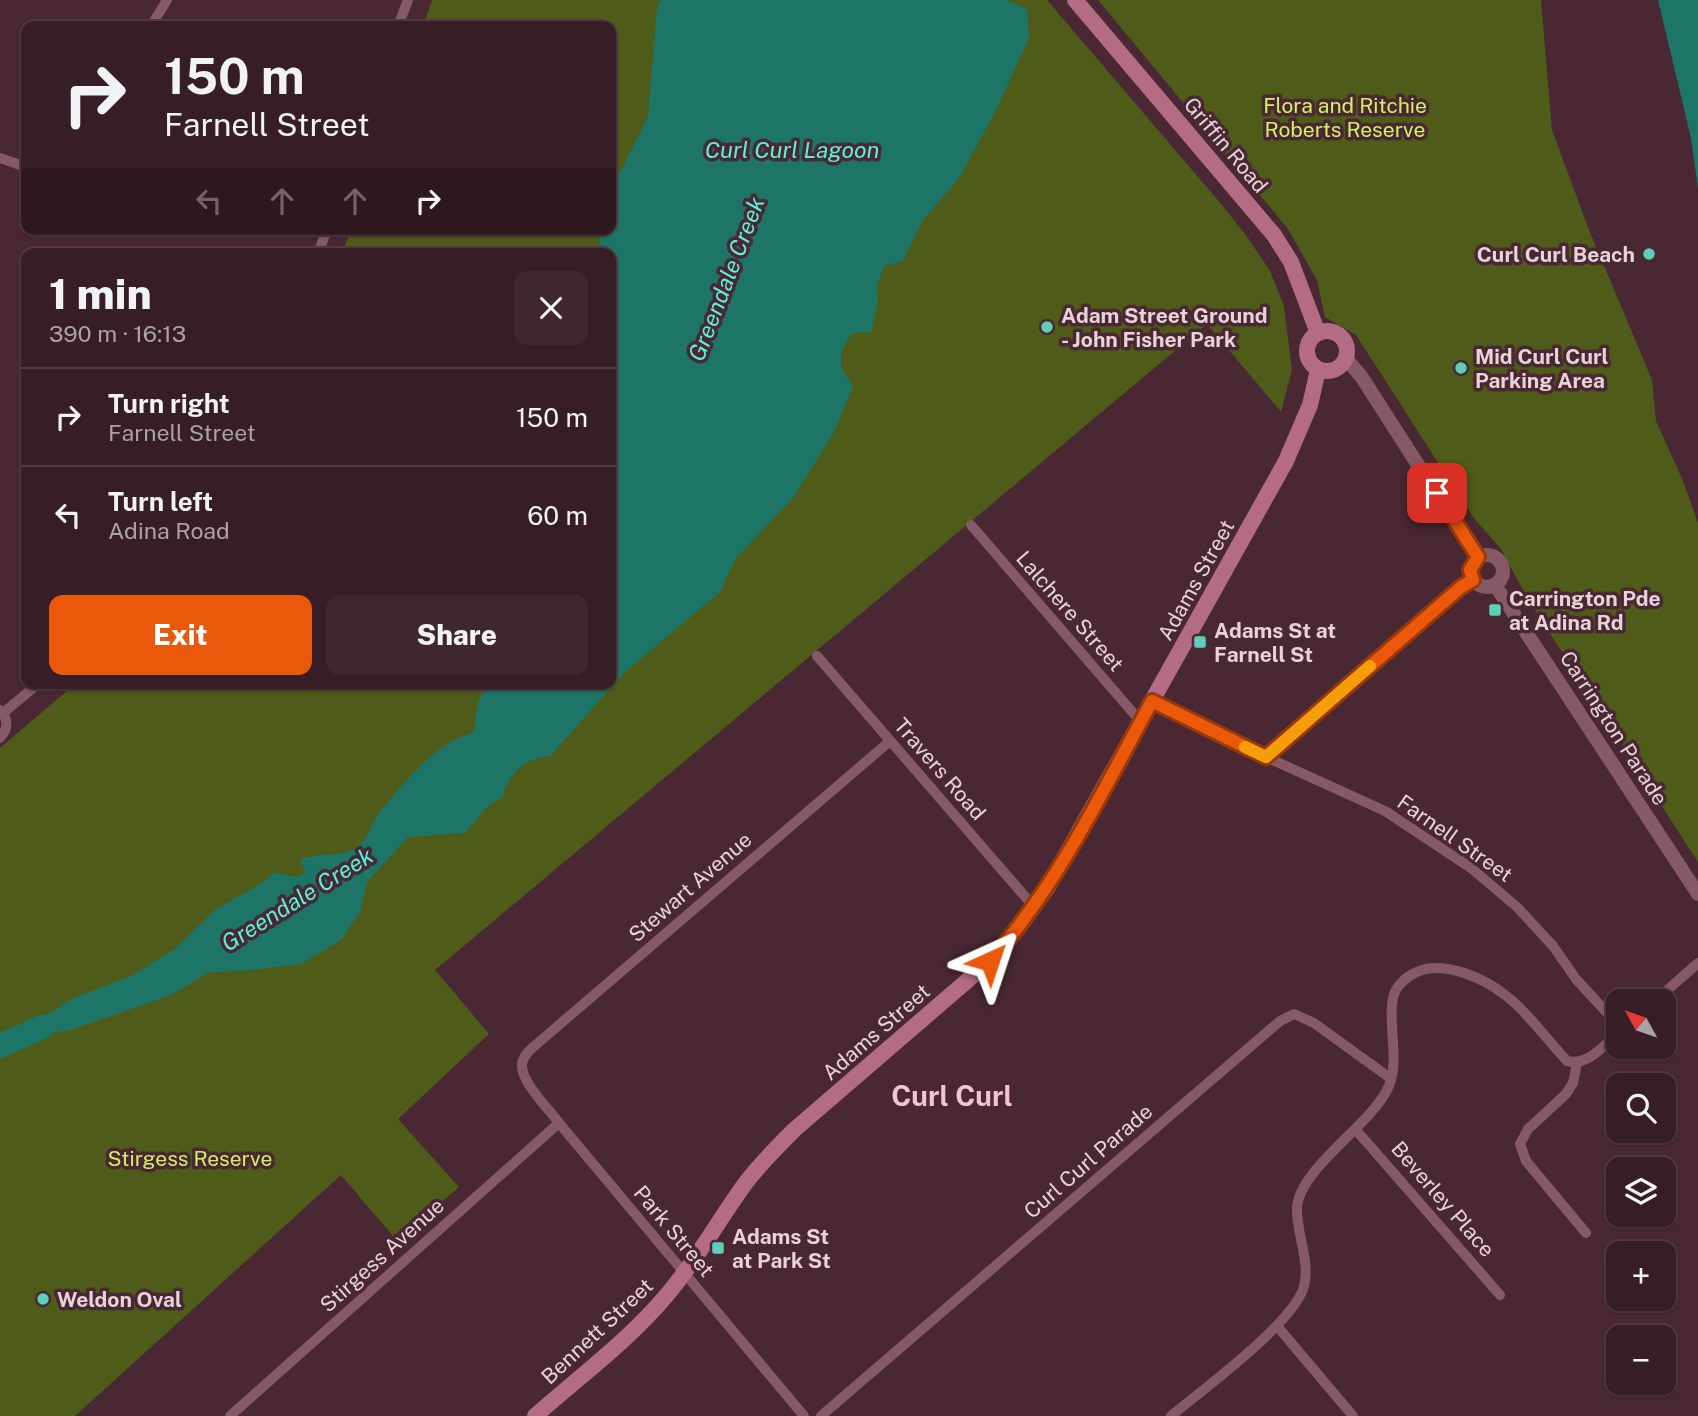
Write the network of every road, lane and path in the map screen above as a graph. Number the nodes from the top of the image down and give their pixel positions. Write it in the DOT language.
graph roads {
  1 [pos="167,0"];
  2 [pos="408,0"];
  3 [pos="1075,0"];
  4 [pos="154,21"];
  5 [pos="400,21"];
  6 [pos="0,158"];
  7 [pos="21,165"];
  8 [pos="1318,333"];
  9 [pos="1346,359"];
  10 [pos="1318,370"];
  11 [pos="971,525"];
  12 [pos="1478,557"];
  13 [pos="1473,580"];
  14 [pos="1495,585"];
  15 [pos="817,656"];
  16 [pos="31,689"];
  17 [pos="1152,701"];
  18 [pos="2,711"];
  19 [pos="1140,722"];
  20 [pos="0,738"];
  21 [pos="890,741"];
  22 [pos="1266,757"];
  23 [pos="1698,894"];
  24 [pos="1034,907"];
  25 [pos="1698,963"];
  26 [pos="1669,989"];
  27 [pos="1606,1012"];
  28 [pos="1606,1043"];
  29 [pos="1577,1063"];
  30 [pos="522,1066"];
  31 [pos="1390,1078"];
  32 [pos="559,1123"];
  33 [pos="1356,1130"];
  34 [pos="1586,1233"];
  35 [pos="684,1274"];
  36 [pos="1500,1295"];
  37 [pos="1277,1326"];
  38 [pos="230,1416"];
  39 [pos="535,1416"];
  40 [pos="804,1416"];
  41 [pos="821,1416"];
  42 [pos="1171,1416"];
  43 [pos="1353,1416"];
  1 -- 4 [label="street"];
  2 -- 5 [label="street"];
  3 -- 8 [label="main road, Griffin Road"];
  6 -- 7 [label="street"];
  8 -- 9 [label="main road"];
  8 -- 10 [label="main road"];
  9 -- 10 [label="main road"];
  9 -- 12 [label="street"];
  10 -- 17 [label="main road, Adams Street"];
  11 -- 19 [label="street, Lalchere Street"];
  12 -- 13 [label="street"];
  12 -- 14 [label="street"];
  13 -- 14 [label="street"];
  13 -- 22 [label="street"];
  14 -- 23 [label="street, Carrington Parade"];
  15 -- 21 [label="street, Travers Road"];
  16 -- 18 [label="street"];
  17 -- 19 [label="main road, Adams Street"];
  17 -- 22 [label="street, Farnell Street"];
  18 -- 20 [label="street"];
  19 -- 24 [label="main road, Adams Street"];
  21 -- 24 [label="street, Travers Road"];
  21 -- 30 [label="street, Stewart Avenue"];
  22 -- 27 [label="street, Farnell Street"];
  24 -- 35 [label="main road, Adams Street"];
  25 -- 26 [label="street"];
  28 -- 29 [label="street"];
  29 -- 31 [label="street"];
  29 -- 34 [label="street"];
  30 -- 32 [label="street, Park Street"];
  31 -- 33 [label="street"];
  31 -- 41 [label="street, Curl Curl Parade"];
  32 -- 35 [label="street, Park Street"];
  32 -- 38 [label="street, Stirgess Avenue"];
  33 -- 36 [label="street, Beverley Place"];
  33 -- 37 [label="street"];
  35 -- 39 [label="main road, Bennett Street"];
  35 -- 40 [label="street, Park Street"];
  37 -- 42 [label="street"];
  37 -- 43 [label="street"];
}
